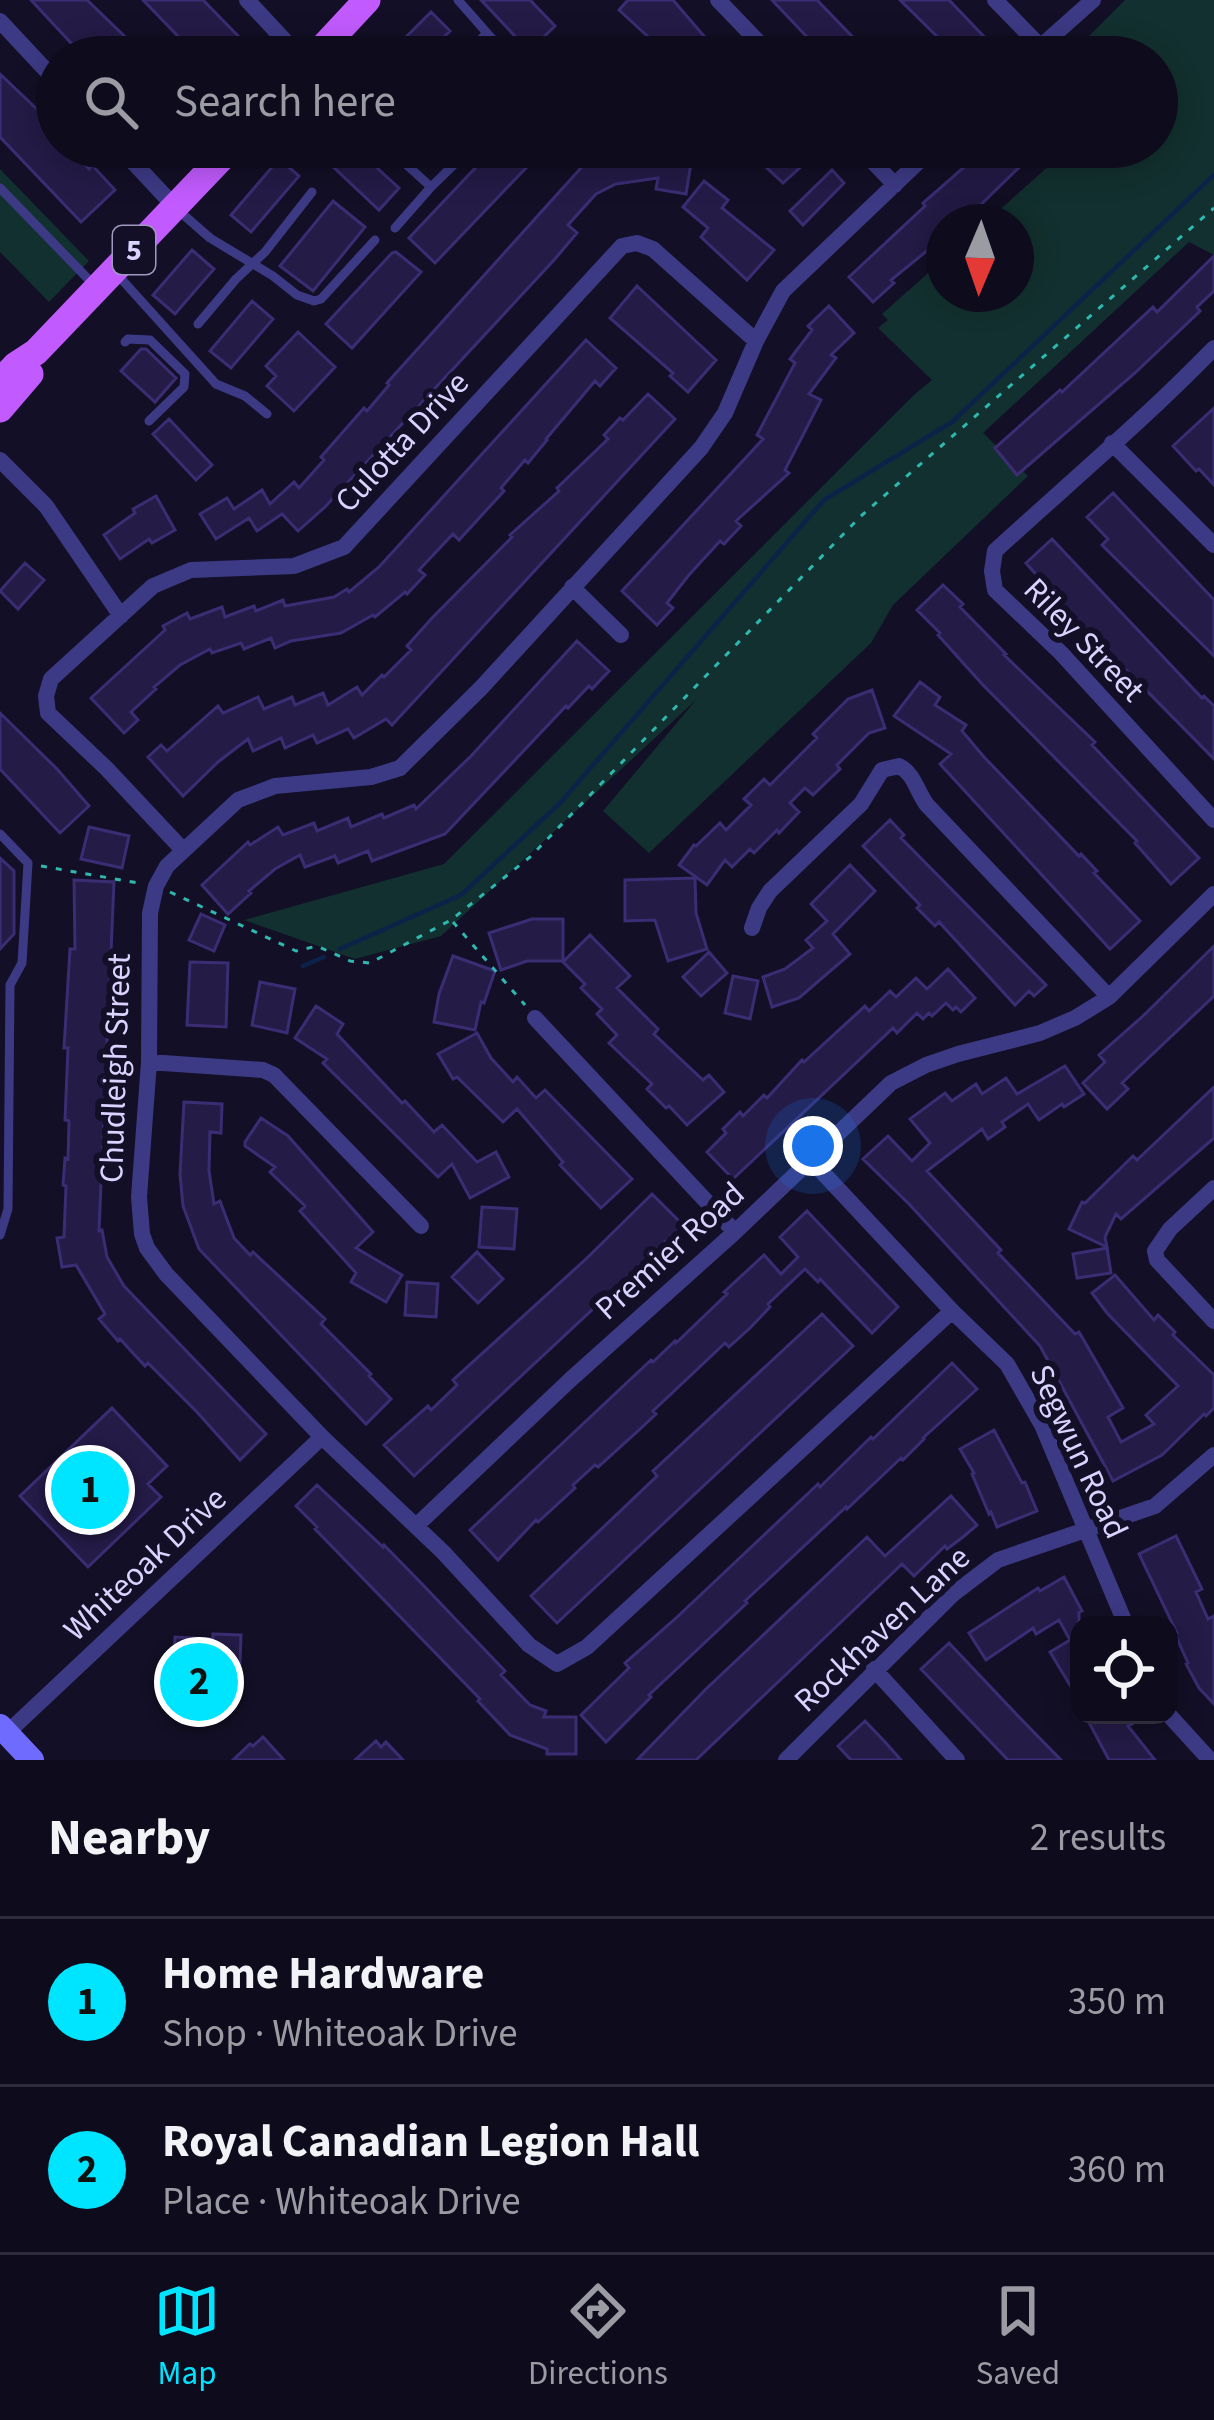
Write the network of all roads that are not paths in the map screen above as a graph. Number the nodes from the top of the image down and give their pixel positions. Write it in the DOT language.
graph roads {
  1 [pos="247,0"];
  2 [pos="368,0"];
  3 [pos="458,0"];
  4 [pos="718,0"];
  5 [pos="995,0"];
  6 [pos="1093,0"];
  7 [pos="0,21"];
  8 [pos="487,33"];
  9 [pos="281,36"];
  10 [pos="334,36"];
  11 [pos="484,36"];
  12 [pos="490,36"];
  13 [pos="753,36"];
  14 [pos="1023,36"];
  15 [pos="1051,36"];
  16 [pos="36,60"];
  17 [pos="138,168"];
  18 [pos="213,168"];
  19 [pos="410,168"];
  20 [pos="451,168"];
  21 [pos="879,168"];
  22 [pos="912,168"];
  23 [pos="895,185"];
  24 [pos="0,188"];
  25 [pos="431,188"];
  26 [pos="312,192"];
  27 [pos="176,208"];
  28 [pos="395,228"];
  29 [pos="375,240"];
  30 [pos="253,264"];
  31 [pos="105,279"];
  32 [pos="198,324"];
  33 [pos="125,341"];
  34 [pos="756,341"];
  35 [pos="1214,348"];
  36 [pos="36,352"];
  37 [pos="0,382"];
  38 [pos="0,409"];
  39 [pos="267,414"];
  40 [pos="148,421"];
  41 [pos="1112,443"];
  42 [pos="0,460"];
  43 [pos="1214,544"];
  44 [pos="572,587"];
  45 [pos="122,616"];
  46 [pos="621,635"];
  47 [pos="1214,820"];
  48 [pos="0,834"];
  49 [pos="183,850"];
  50 [pos="1214,894"];
  51 [pos="752,928"];
  52 [pos="1109,997"];
  53 [pos="536,1018"];
  54 [pos="148,1062"];
  55 [pos="811,1160"];
  56 [pos="1214,1188"];
  57 [pos="422,1226"];
  58 [pos="735,1232"];
  59 [pos="0,1235"];
  60 [pos="952,1311"];
  61 [pos="1214,1321"];
  62 [pos="322,1437"];
  63 [pos="1214,1455"];
  64 [pos="417,1526"];
  65 [pos="1084,1532"];
  66 [pos="1122,1616"];
  67 [pos="874,1669"];
  68 [pos="1177,1724"];
  69 [pos="3,1729"];
  70 [pos="32,1760"];
  71 [pos="786,1760"];
  72 [pos="957,1760"];
  73 [pos="1210,1760"];
  1 -- 9 [label="street"];
  2 -- 10 [label="main road"];
  3 -- 8 [label="lane"];
  4 -- 13 [label="street"];
  5 -- 14 [label="street"];
  6 -- 15 [label="street"];
  7 -- 16 [label="street"];
  8 -- 11 [label="lane"];
  8 -- 12 [label="lane"];
  17 -- 27 [label="street"];
  18 -- 27 [label="main road, 5"];
  19 -- 25 [label="lane"];
  20 -- 25 [label="lane"];
  21 -- 23 [label="street"];
  22 -- 23 [label="street"];
  23 -- 34 [label="street"];
  24 -- 31 [label="lane"];
  25 -- 28 [label="lane"];
  26 -- 30 [label="lane"];
  27 -- 30 [label="lane"];
  27 -- 31 [label="main road, 5"];
  29 -- 30 [label="lane"];
  30 -- 32 [label="lane"];
  31 -- 36 [label="main road, 5"];
  31 -- 39 [label="lane"];
  33 -- 40 [label="lane"];
  34 -- 44 [label="street"];
  34 -- 45 [label="street, Culotta Drive"];
  35 -- 41 [label="street, Riley Street"];
  36 -- 37 [label="main road, 5"];
  36 -- 38 [label="main road, 5"];
  41 -- 43 [label="street"];
  41 -- 47 [label="street, Riley Street"];
  42 -- 45 [label="street"];
  44 -- 46 [label="street"];
  44 -- 49 [label="street"];
  45 -- 49 [label="street, Culotta Drive"];
  48 -- 59 [label="lane"];
  49 -- 54 [label="street, Chudleigh Street"];
  50 -- 52 [label="street, Premier Road"];
  51 -- 52 [label="street"];
  52 -- 55 [label="street, Premier Road"];
  53 -- 58 [label="street"];
  54 -- 57 [label="street"];
  54 -- 62 [label="street, Chudleigh Street"];
  55 -- 58 [label="street, Premier Road"];
  55 -- 60 [label="street, Segwun Road"];
  56 -- 61 [label="street"];
  58 -- 64 [label="street, Premier Road"];
  60 -- 64 [label="street, Chudleigh Street"];
  60 -- 65 [label="street, Segwun Road"];
  62 -- 64 [label="street, Chudleigh Street"];
  62 -- 69 [label="street, Whiteoak Drive"];
  63 -- 65 [label="street, Rockhaven Lane"];
  65 -- 66 [label="street, Segwun Road"];
  65 -- 67 [label="street, Rockhaven Lane"];
  67 -- 71 [label="street, Rockhaven Lane"];
  67 -- 72 [label="street"];
  68 -- 73 [label="street"];
  69 -- 70 [label="main road"];
}
